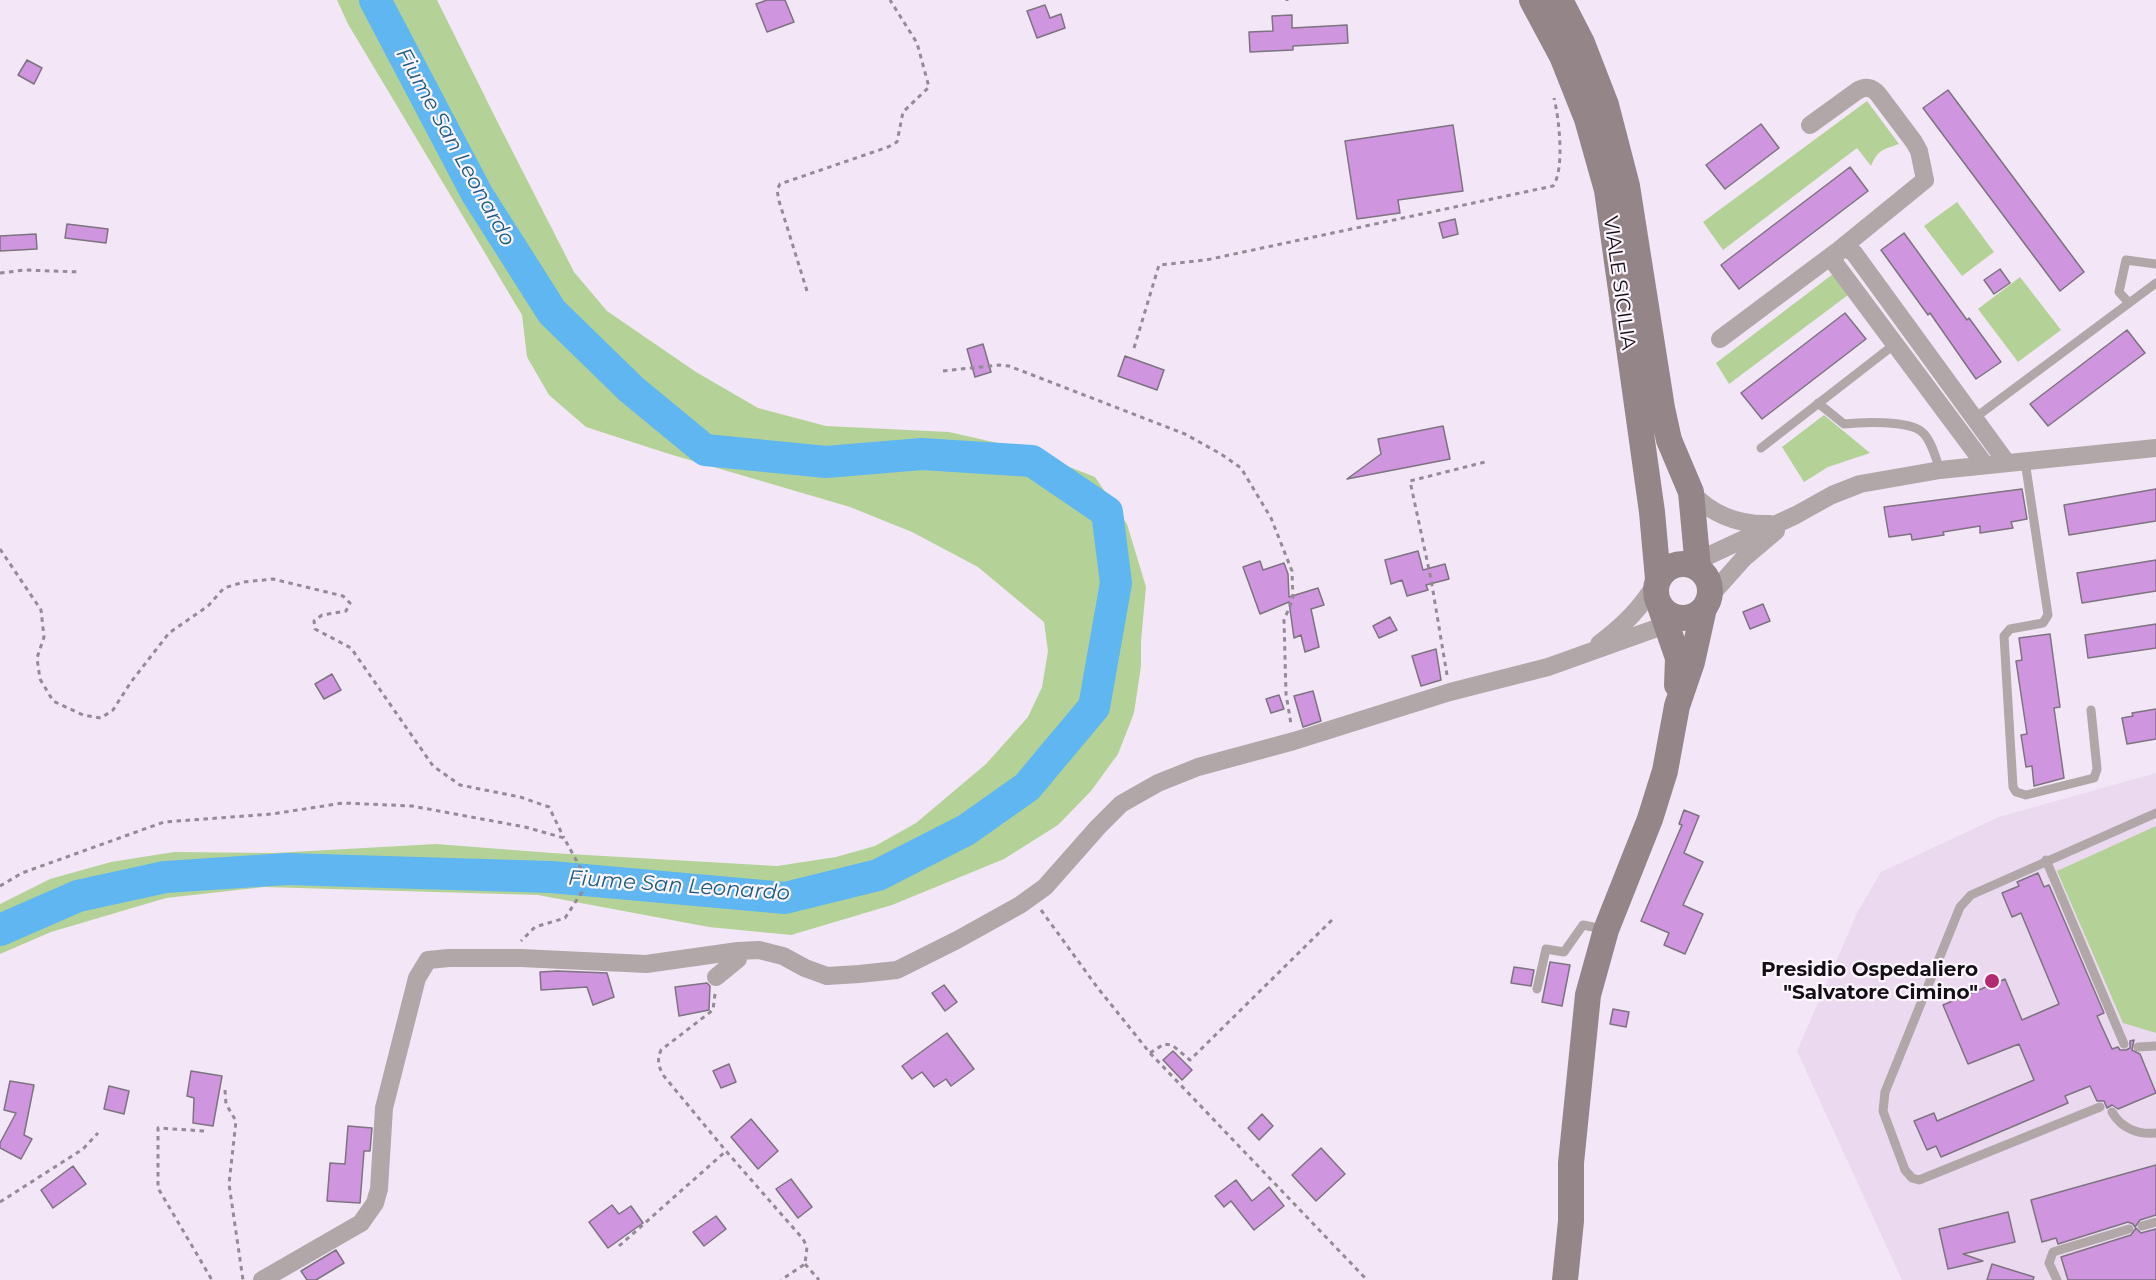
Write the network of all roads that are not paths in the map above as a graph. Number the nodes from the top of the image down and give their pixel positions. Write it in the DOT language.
graph roads {
  1 [pos="1532,0"];
  2 [pos="1560,0"];
  3 [pos="1810,125"];
  4 [pos="1839,250"];
  5 [pos="2156,264"];
  6 [pos="2156,283"];
  7 [pos="2129,303"];
  8 [pos="1720,339"];
  9 [pos="1895,344"];
  10 [pos="1818,403"];
  11 [pos="1976,417"];
  12 [pos="1761,448"];
  13 [pos="2156,450"];
  14 [pos="2016,462"];
  15 [pos="1985,465"];
  16 [pos="1941,470"];
  17 [pos="1691,492"];
  18 [pos="1796,515"];
  19 [pos="1778,524"];
  20 [pos="1693,564"];
  21 [pos="1677,602"];
  22 [pos="1589,652"];
  23 [pos="1677,706"];
  24 [pos="2091,710"];
  25 [pos="2156,813"];
  26 [pos="2046,860"];
  27 [pos="1606,930"];
  28 [pos="738,951"];
  29 [pos="716,977"];
  30 [pos="1537,989"];
  31 [pos="2124,1044"];
  32 [pos="2156,1046"];
  33 [pos="2138,1047"];
  34 [pos="2100,1107"];
  35 [pos="2112,1112"];
  36 [pos="2156,1133"];
  37 [pos="1571,1221"];
  38 [pos="2156,1222"];
  39 [pos="2142,1226"];
  40 [pos="2129,1229"];
  41 [pos="262,1280"];
  42 [pos="1565,1280"];
  43 [pos="1582,1280"];
  44 [pos="2056,1280"];
  1 -- 21 [label="main road, VIALE SICILIA"];
  2 -- 17 [label="main road, VIALE SICILIA"];
  3 -- 4 [label="street"];
  4 -- 8 [label="street"];
  4 -- 9 [label="street"];
  4 -- 11 [label="street"];
  5 -- 7 [label="lane"];
  6 -- 7 [label="lane"];
  7 -- 11 [label="lane"];
  9 -- 10 [label="lane"];
  9 -- 15 [label="street"];
  10 -- 12 [label="lane"];
  10 -- 16 [label="lane"];
  11 -- 14 [label="street"];
  13 -- 14 [label="street"];
  14 -- 15 [label="street"];
  14 -- 24 [label="lane"];
  15 -- 16 [label="street"];
  16 -- 18 [label="street"];
  17 -- 19 [label="street"];
  17 -- 20 [label="main road, VIALE SICILIA"];
  18 -- 19 [label="street"];
  18 -- 21 [label="street"];
  19 -- 20 [label="street"];
  20 -- 21 [label="main road, VIALE SICILIA"];
  20 -- 21 [label="main road"];
  21 -- 22 [label="street"];
  21 -- 22 [label="street"];
  21 -- 23 [label="main road"];
  21 -- 23 [label="main road"];
  22 -- 28 [label="street"];
  23 -- 27 [label="main road"];
  25 -- 26 [label="lane"];
  26 -- 31 [label="lane"];
  26 -- 34 [label="lane"];
  27 -- 30 [label="lane"];
  27 -- 37 [label="main road"];
  28 -- 29 [label="street"];
  28 -- 41 [label="street"];
  32 -- 33 [label="lane"];
  35 -- 36 [label="lane"];
  37 -- 42 [label="main road"];
  37 -- 43 [label="main road"];
  38 -- 39 [label="lane"];
  40 -- 44 [label="lane"];
}
